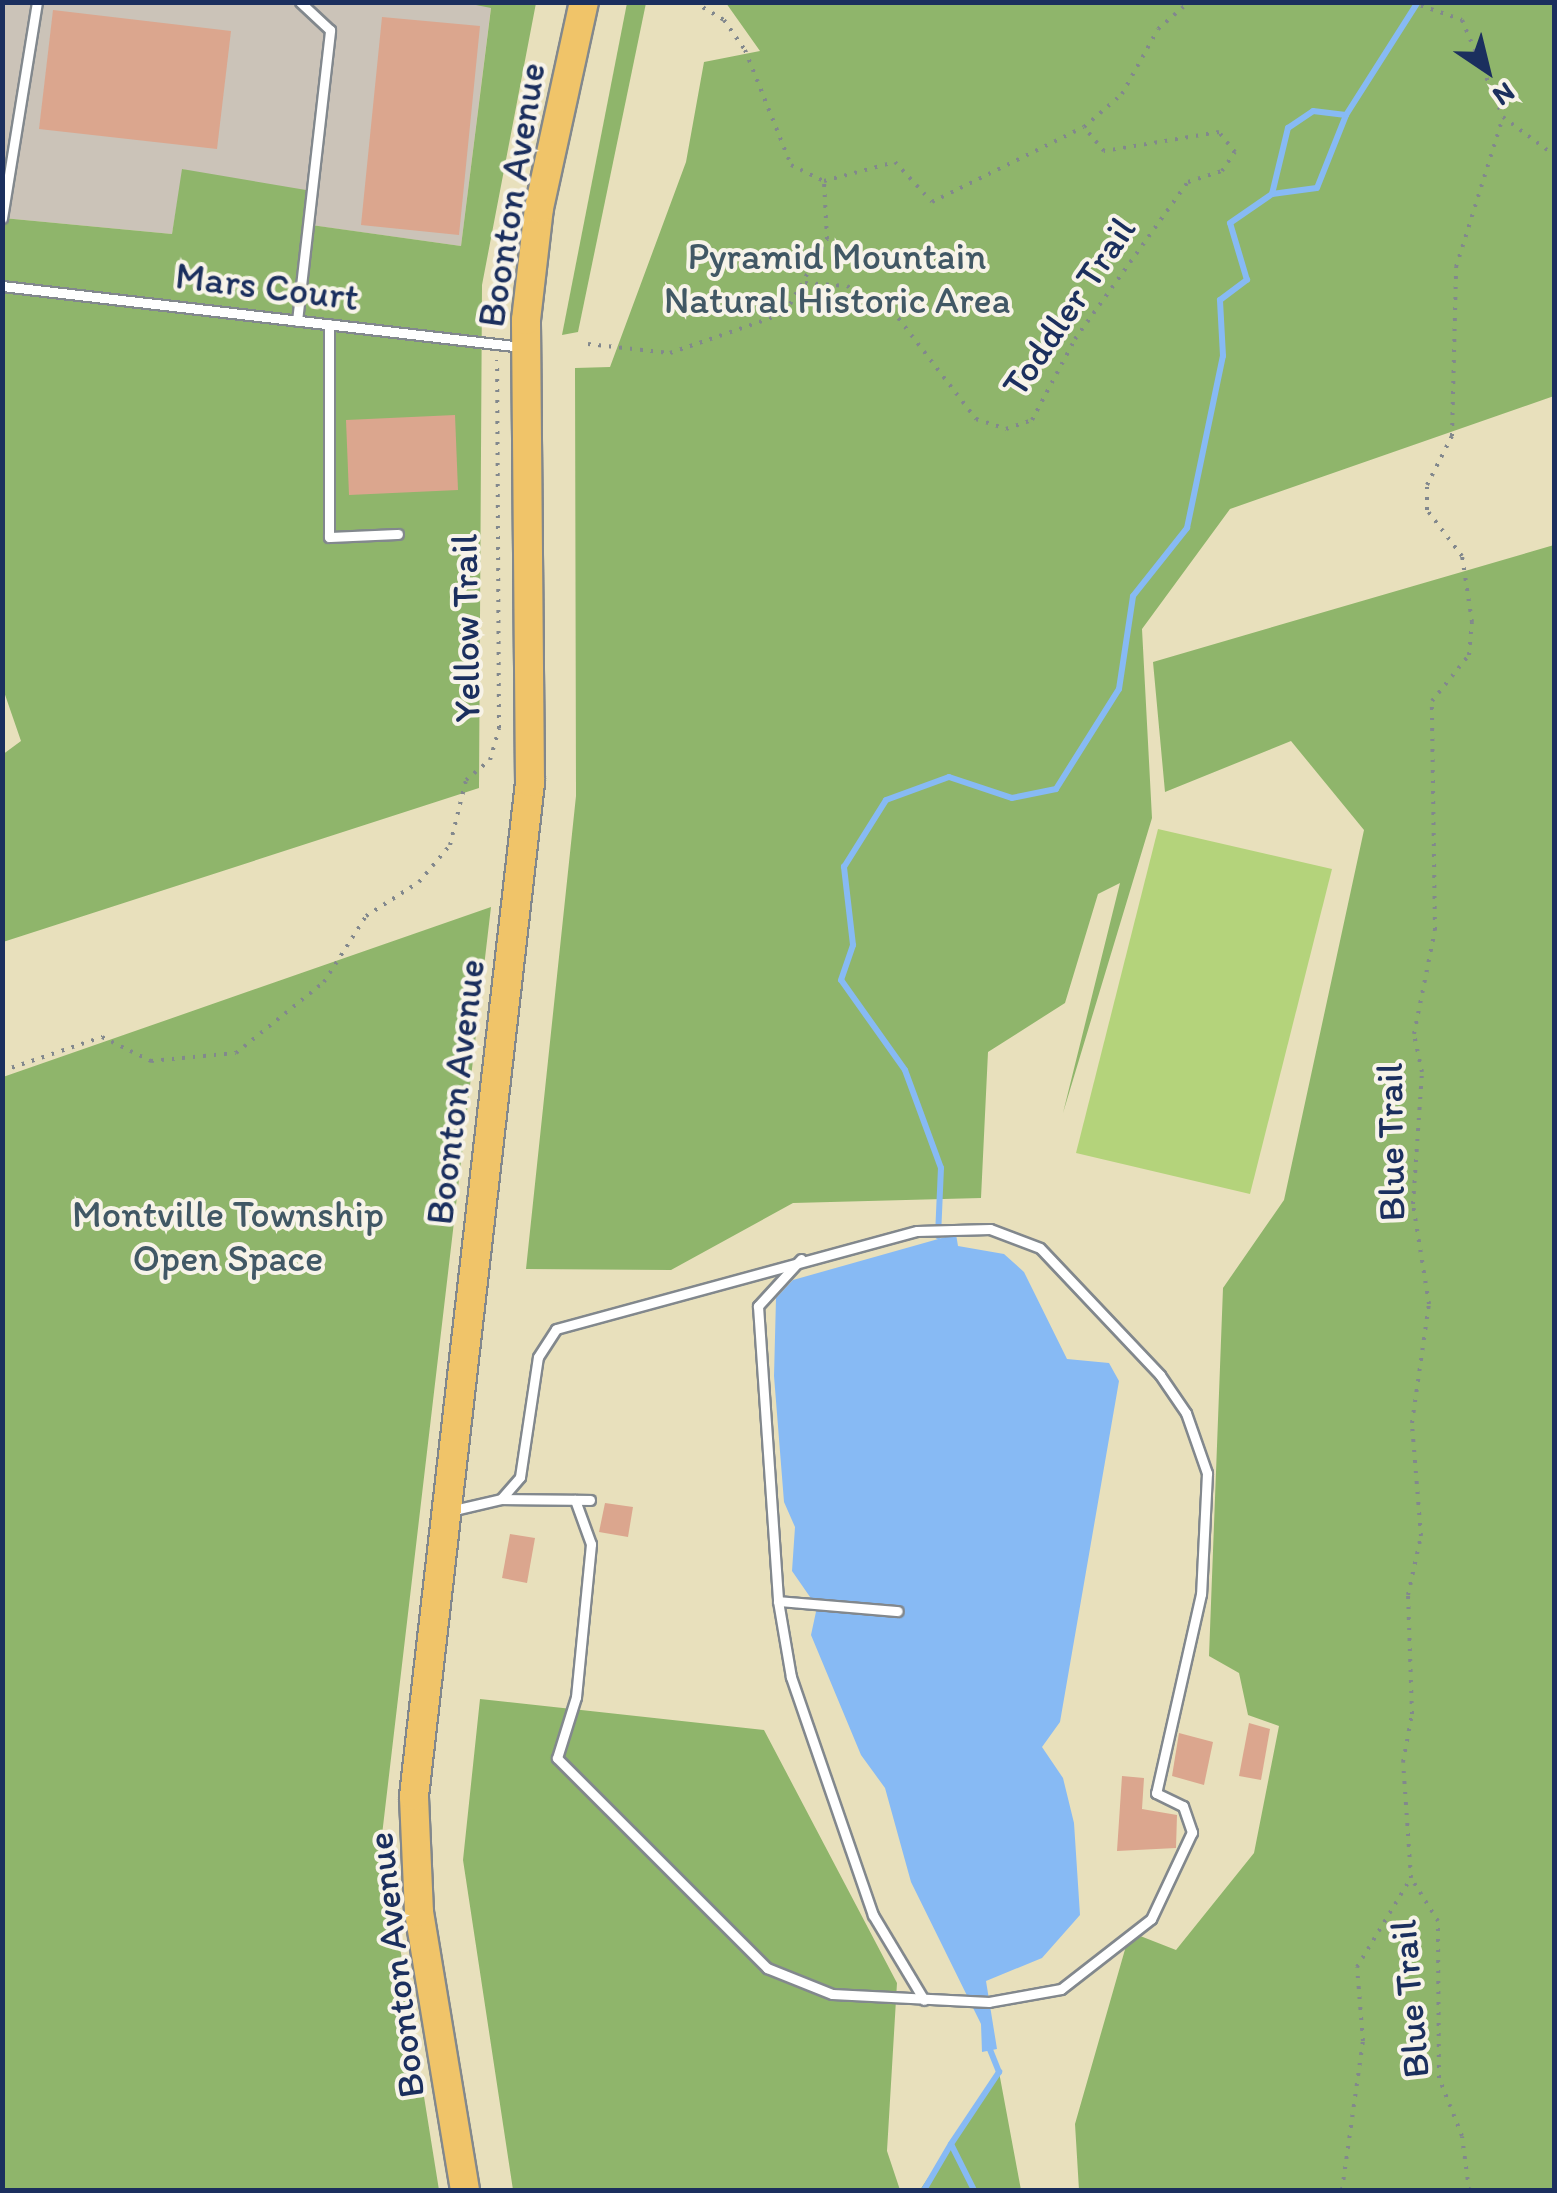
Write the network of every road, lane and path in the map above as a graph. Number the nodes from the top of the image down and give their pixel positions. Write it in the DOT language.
graph roads {
  1 [pos="37,2"];
  2 [pos="300,2"];
  3 [pos="584,2"];
  4 [pos="694,2"];
  5 [pos="1190,2"];
  6 [pos="1411,2"];
  7 [pos="1503,117"];
  8 [pos="1084,128"];
  9 [pos="1554,155"];
  10 [pos="824,181"];
  11 [pos="2,218"];
  12 [pos="806,283"];
  13 [pos="2,286"];
  14 [pos="297,321"];
  15 [pos="329,324"];
  16 [pos="588,344"];
  17 [pos="525,348"];
  18 [pos="398,534"];
  19 [pos="2,1070"];
  20 [pos="807,1254"];
  21 [pos="501,1498"];
  22 [pos="575,1500"];
  23 [pos="590,1500"];
  24 [pos="446,1512"];
  25 [pos="778,1601"];
  26 [pos="898,1611"];
  27 [pos="1411,1878"];
  28 [pos="924,2000"];
  29 [pos="465,2190"];
  30 [pos="1342,2190"];
  31 [pos="1469,2190"];
  1 -- 11 [label="lane"];
  2 -- 14 [label="lane"];
  3 -- 17 [label="main road, Boonton Avenue"];
  4 -- 10 [label="path"];
  5 -- 8 [label="path"];
  6 -- 7 [label="path"];
  7 -- 9 [label="path"];
  7 -- 27 [label="path, Blue Trail"];
  8 -- 10 [label="path"];
  8 -- 12 [label="path, Toddler Trail"];
  10 -- 12 [label="path"];
  12 -- 16 [label="path"];
  13 -- 14 [label="lane, Mars Court"];
  14 -- 15 [label="lane, Mars Court"];
  15 -- 17 [label="lane, Mars Court"];
  15 -- 18 [label="lane"];
  17 -- 19 [label="path, Yellow Trail"];
  17 -- 24 [label="main road, Boonton Avenue"];
  20 -- 21 [label="lane"];
  20 -- 25 [label="lane"];
  20 -- 28 [label="lane"];
  21 -- 22 [label="lane"];
  21 -- 24 [label="lane"];
  22 -- 23 [label="lane"];
  22 -- 28 [label="lane"];
  24 -- 29 [label="main road, Boonton Avenue"];
  25 -- 26 [label="lane"];
  25 -- 28 [label="lane"];
  27 -- 30 [label="path"];
  27 -- 31 [label="path, Blue Trail"];
}
